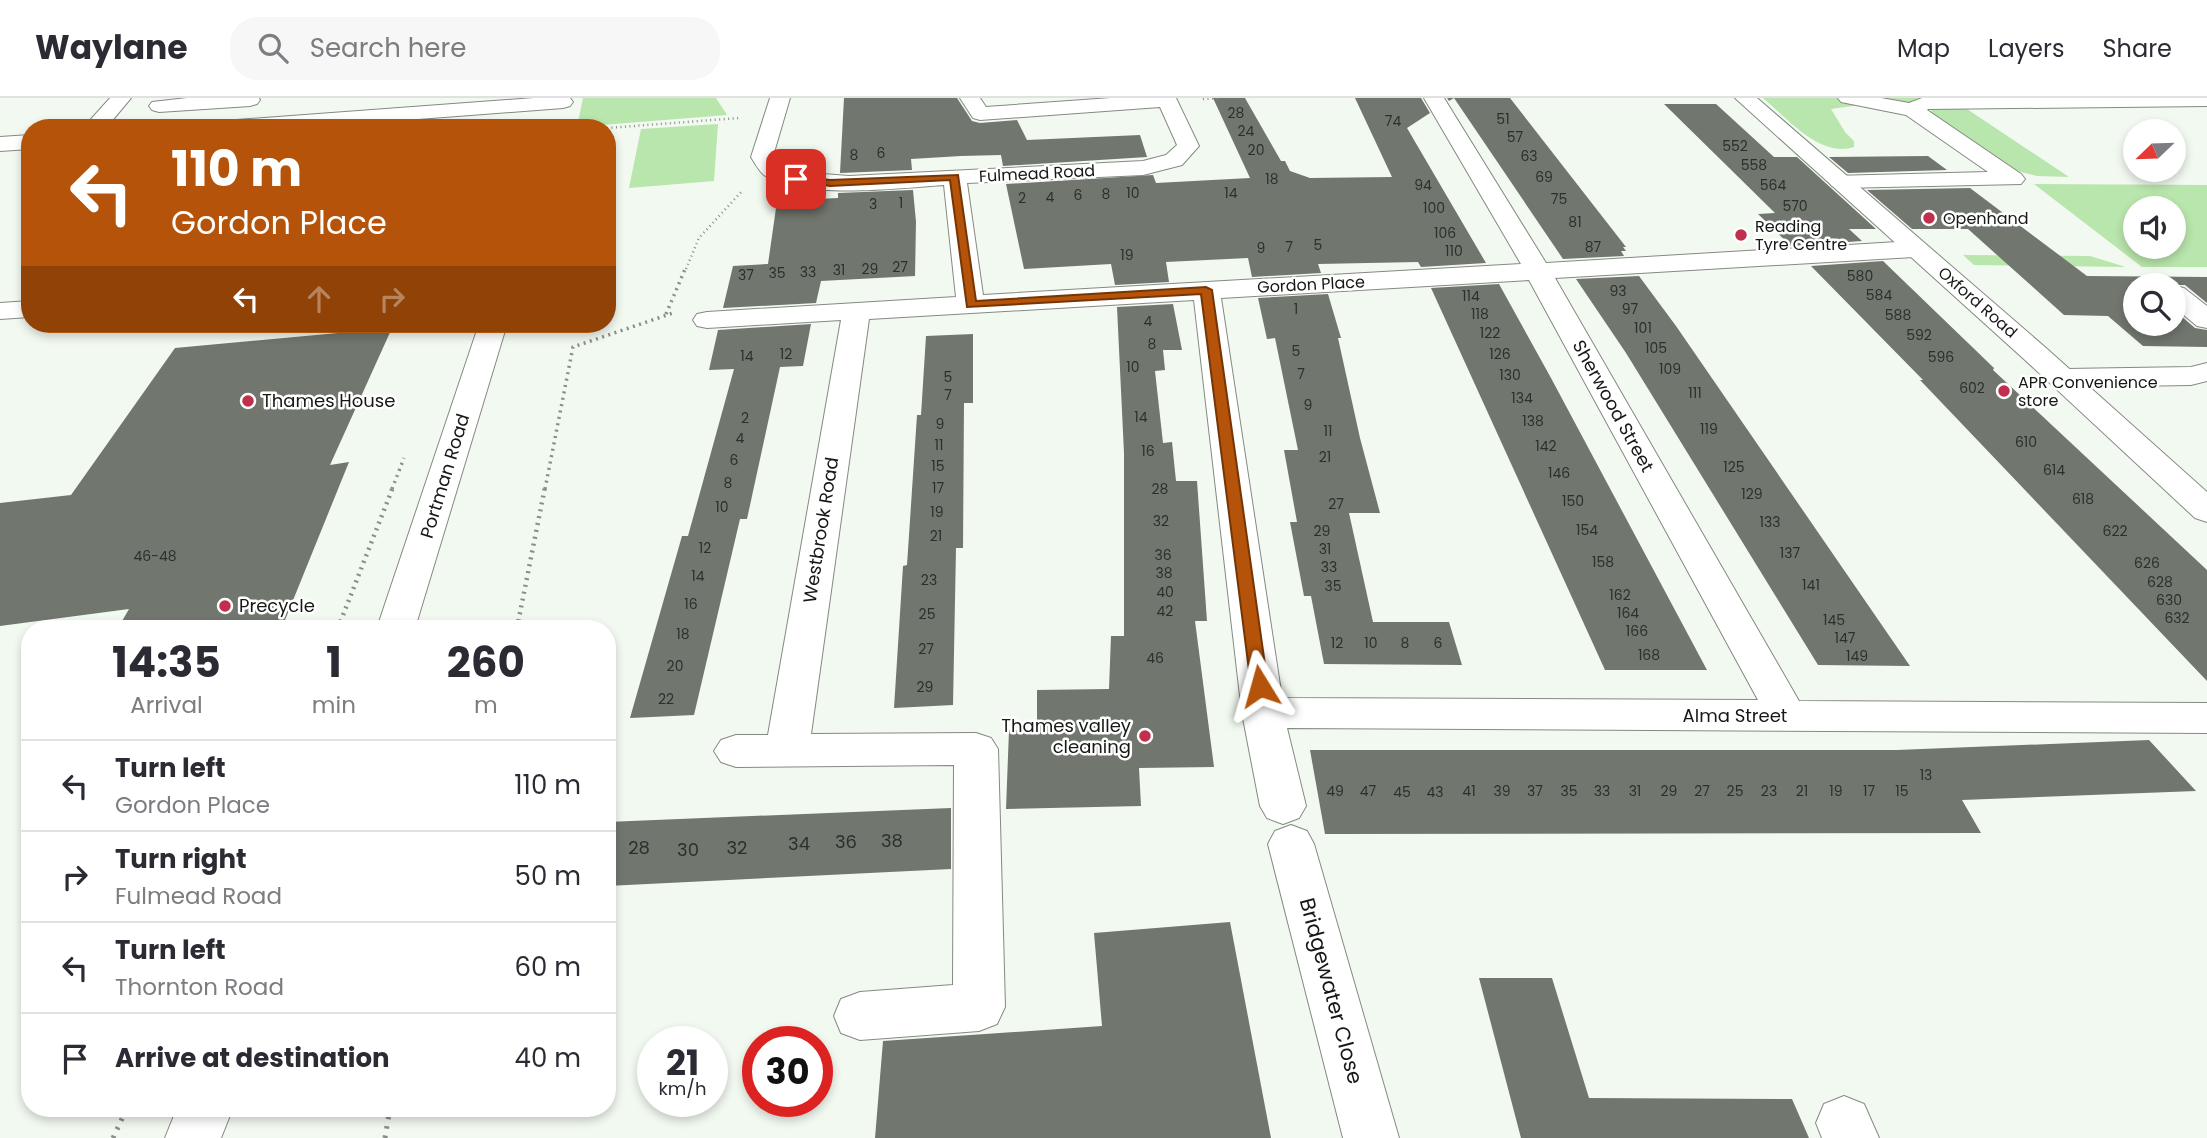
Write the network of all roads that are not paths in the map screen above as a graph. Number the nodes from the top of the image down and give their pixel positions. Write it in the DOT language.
graph roads {
  1 [pos="121,98"];
  2 [pos="274,98"];
  3 [pos="317,98"];
  4 [pos="971,98"];
  5 [pos="1434,98"];
  6 [pos="1745,98"];
  7 [pos="1848,98"];
  8 [pos="1167,99"];
  9 [pos="2060,99"];
  10 [pos="563,100"];
  11 [pos="2207,100"];
  12 [pos="159,106"];
  13 [pos="778,107"];
  14 [pos="1912,110"];
  15 [pos="443,111"];
  16 [pos="102,119"];
  17 [pos="293,119"];
  18 [pos="340,119"];
  19 [pos="438,119"];
  20 [pos="558,119"];
  21 [pos="955,177"];
  22 [pos="1840,181"];
  23 [pos="1914,248"];
  24 [pos="1538,271"];
  25 [pos="1206,290"];
  26 [pos="2186,304"];
  27 [pos="971,305"];
  28 [pos="21,310"];
  29 [pos="0,311"];
  30 [pos="856,312"];
  31 [pos="707,320"];
  32 [pos="2207,320"];
  33 [pos="490,333"];
  34 [pos="2207,372"];
  35 [pos="2066,378"];
  36 [pos="2207,510"];
  37 [pos="399,620"];
  38 [pos="1263,713"];
  39 [pos="1787,716"];
  40 [pos="2207,718"];
  41 [pos="786,749"];
  42 [pos="736,751"];
  43 [pos="860,1016"];
  44 [pos="201,1117"];
  45 [pos="193,1138"];
  46 [pos="1371,1138"];
  1 -- 16 [label="street"];
  2 -- 12 [label="street"];
  3 -- 17 [label="street"];
  4 -- 8 [label="street"];
  5 -- 24 [label="street, Sherwood Street"];
  6 -- 22 [label="street, Oxford Road"];
  7 -- 14 [label="street"];
  8 -- 21 [label="street, Fulmead Road"];
  9 -- 11 [label="street"];
  9 -- 14 [label="street"];
  10 -- 15 [label="street"];
  10 -- 20 [label="street"];
  13 -- 21 [label="street"];
  14 -- 22 [label="street"];
  15 -- 18 [label="street"];
  15 -- 19 [label="street"];
  21 -- 27 [label="street, Fulmead Road"];
  22 -- 23 [label="street, Oxford Road"];
  23 -- 24 [label="street, Gordon Place"];
  23 -- 35 [label="street, Oxford Road"];
  24 -- 25 [label="street, Gordon Place"];
  24 -- 39 [label="street, Sherwood Street"];
  25 -- 27 [label="street, Gordon Place"];
  25 -- 38 [label="street, Bridgewater Close"];
  26 -- 32 [label="street"];
  27 -- 30 [label="street, Gordon Place"];
  28 -- 29 [label="street"];
  30 -- 31 [label="street, Gordon Place"];
  30 -- 41 [label="street, Westbrook Road"];
  33 -- 37 [label="street, Portman Road"];
  34 -- 35 [label="street"];
  35 -- 36 [label="street, Oxford Road"];
  38 -- 39 [label="street, Alma Street"];
  38 -- 46 [label="street, Bridgewater Close"];
  39 -- 40 [label="street, Alma Street"];
  41 -- 42 [label="street"];
  41 -- 43 [label="street"];
  44 -- 45 [label="street"];
}
